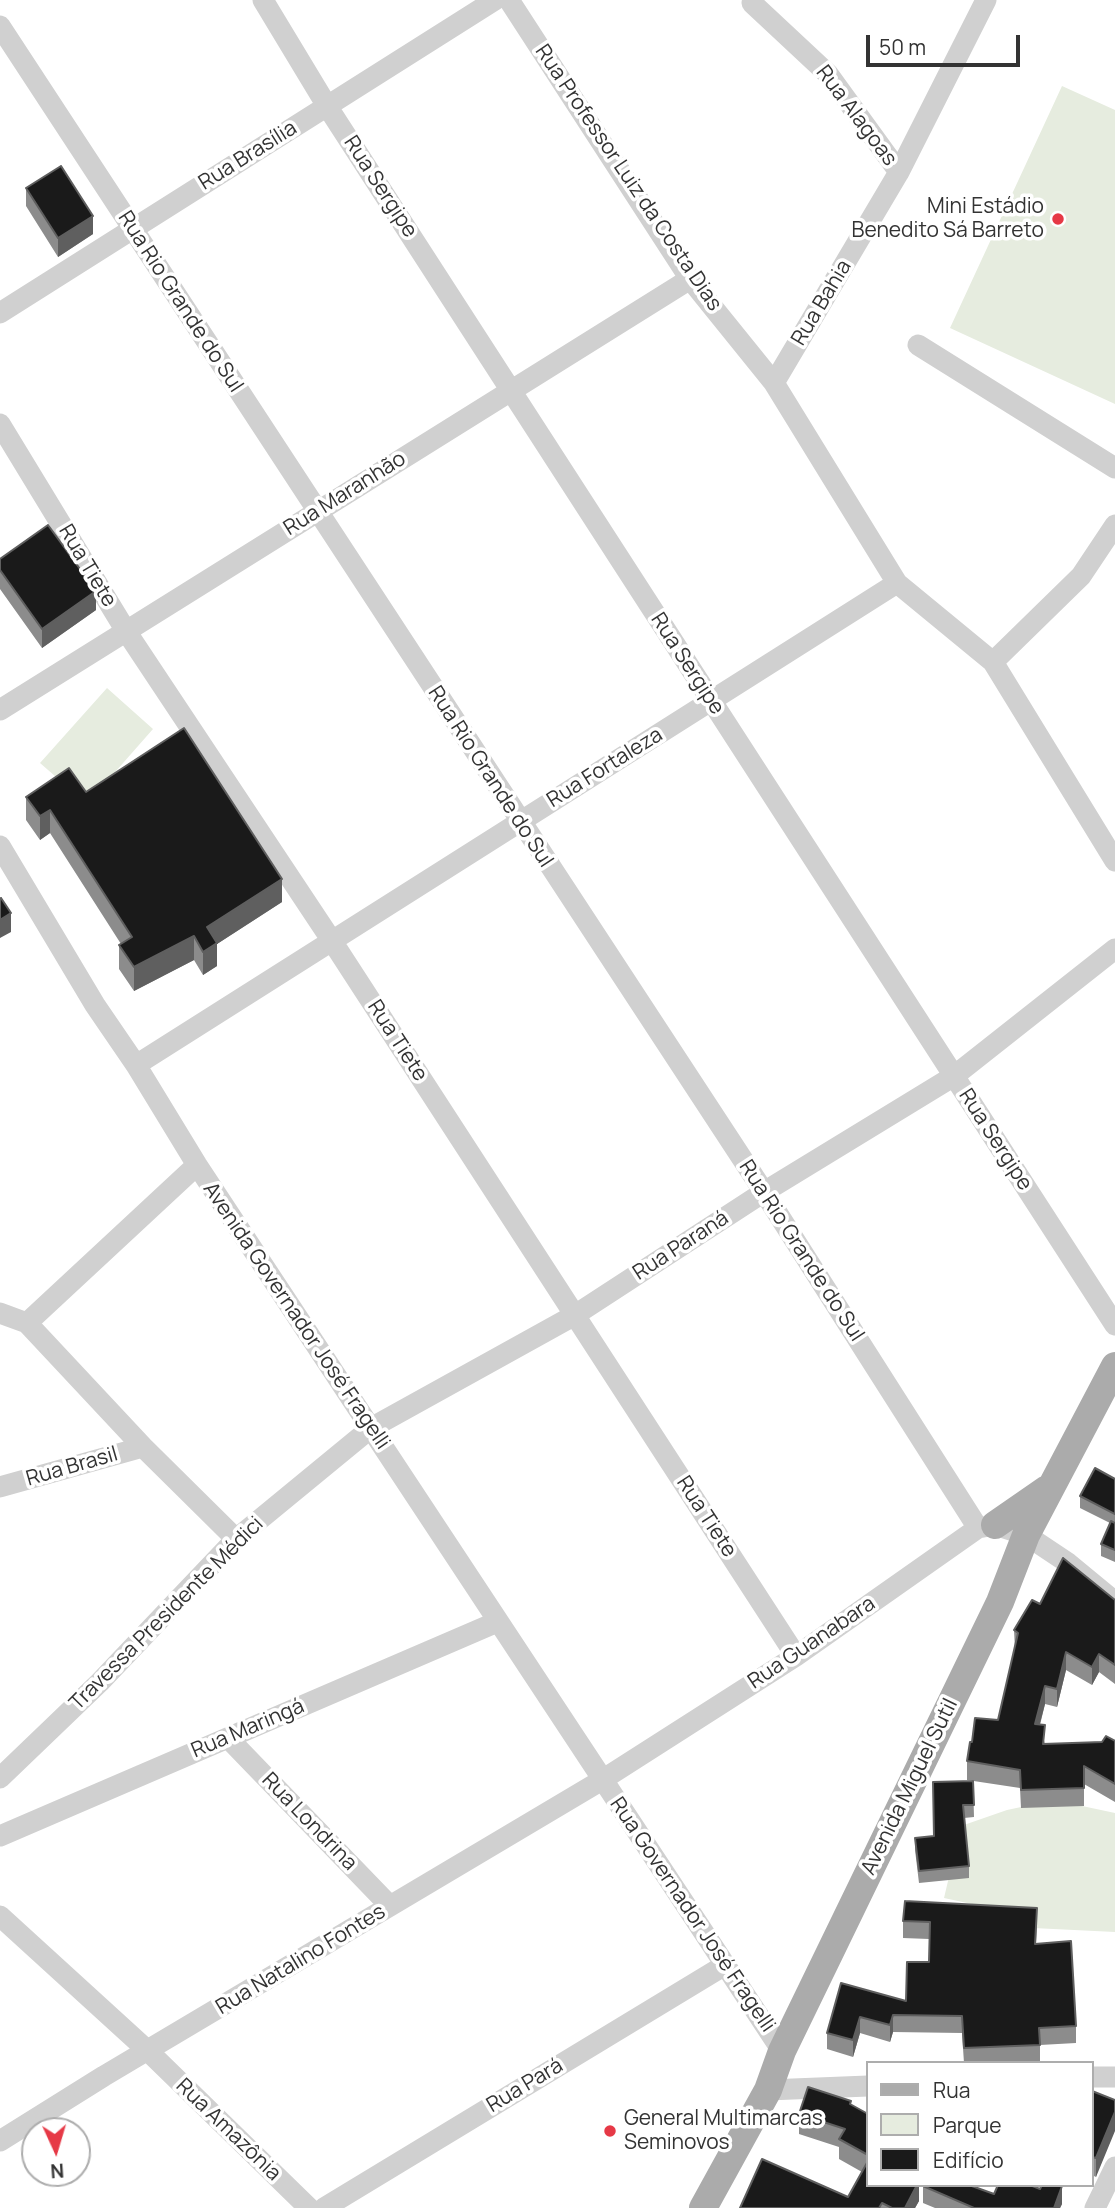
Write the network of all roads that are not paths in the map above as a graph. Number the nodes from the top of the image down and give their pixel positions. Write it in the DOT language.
graph roads {
  1 [pos="263,0"];
  2 [pos="495,0"];
  3 [pos="509,0"];
  4 [pos="986,0"];
  5 [pos="752,3"];
  6 [pos="0,26"];
  7 [pos="327,106"];
  8 [pos="899,172"];
  9 [pos="133,229"];
  10 [pos="690,279"];
  11 [pos="0,313"];
  12 [pos="918,345"];
  13 [pos="774,383"];
  14 [pos="511,391"];
  15 [pos="0,424"];
  16 [pos="1115,468"];
  17 [pos="317,512"];
  18 [pos="1115,525"];
  19 [pos="897,583"];
  20 [pos="127,631"];
  21 [pos="993,662"];
  22 [pos="711,700"];
  23 [pos="0,710"];
  24 [pos="519,822"];
  25 [pos="0,846"];
  26 [pos="1115,861"];
  27 [pos="332,941"];
  28 [pos="1115,949"];
  29 [pos="136,1065"];
  30 [pos="954,1076"];
  31 [pos="197,1166"];
  32 [pos="764,1192"];
  33 [pos="0,1313"];
  34 [pos="575,1315"];
  35 [pos="27,1323"];
  36 [pos="1115,1325"];
  37 [pos="1115,1366"];
  38 [pos="371,1428"];
  39 [pos="143,1447"];
  40 [pos="1052,1486"];
  41 [pos="0,1487"];
  42 [pos="986,1527"];
  43 [pos="1026,1535"];
  44 [pos="236,1539"];
  45 [pos="1115,1602"];
  46 [pos="497,1622"];
  47 [pos="796,1657"];
  48 [pos="228,1738"];
  49 [pos="0,1778"];
  50 [pos="602,1780"];
  51 [pos="0,1836"];
  52 [pos="390,1906"];
  53 [pos="0,1916"];
  54 [pos="725,1965"];
  55 [pos="148,2051"];
  56 [pos="782,2051"];
  57 [pos="1094,2077"];
  58 [pos="1115,2077"];
  59 [pos="866,2086"];
  60 [pos="768,2090"];
  61 [pos="0,2141"];
  62 [pos="1115,2167"];
  63 [pos="309,2208"];
  64 [pos="324,2208"];
  65 [pos="704,2208"];
  66 [pos="1096,2208"];
  1 -- 7 [label="street, Rua Sergipe"];
  2 -- 7 [label="street, Rua Brasília"];
  3 -- 10 [label="street, Rua Professor Luiz da Costa Dias"];
  4 -- 8 [label="street, Rua Bahia"];
  5 -- 8 [label="street, Rua Alagoas"];
  6 -- 9 [label="street, Rua Rio Grande do Sul"];
  7 -- 9 [label="street, Rua Brasília"];
  7 -- 14 [label="street, Rua Sergipe"];
  8 -- 13 [label="street, Rua Bahia"];
  9 -- 11 [label="street, Rua Brasília"];
  9 -- 17 [label="street, Rua Rio Grande do Sul"];
  10 -- 13 [label="street, Rua Professor Luiz da Costa Dias"];
  10 -- 14 [label="street, Rua Maranhão"];
  12 -- 16 [label="street"];
  13 -- 19 [label="street, Rua Professor Luiz da Costa Dias"];
  14 -- 17 [label="street, Rua Maranhão"];
  14 -- 22 [label="street, Rua Sergipe"];
  15 -- 20 [label="street, Rua Tiete"];
  17 -- 20 [label="street, Rua Maranhão"];
  17 -- 24 [label="street, Rua Rio Grande do Sul"];
  18 -- 21 [label="street"];
  19 -- 21 [label="street, Rua Professor Luiz da Costa Dias"];
  19 -- 22 [label="street, Rua Fortaleza"];
  20 -- 23 [label="street, Rua Maranhão"];
  20 -- 27 [label="street, Rua Tiete"];
  21 -- 26 [label="street, Rua Professor Luiz da Costa Dias"];
  22 -- 24 [label="street, Rua Fortaleza"];
  22 -- 30 [label="street, Rua Sergipe"];
  24 -- 27 [label="street, Rua Fortaleza"];
  24 -- 32 [label="street, Rua Rio Grande do Sul"];
  25 -- 29 [label="street, Avenida Governador José Fragelli"];
  27 -- 29 [label="street, Rua Fortaleza"];
  27 -- 34 [label="street, Rua Tiete"];
  28 -- 30 [label="street, Rua Paraná"];
  29 -- 31 [label="street, Avenida Governador José Fragelli"];
  30 -- 32 [label="street, Rua Paraná"];
  30 -- 36 [label="street, Rua Sergipe"];
  31 -- 35 [label="street"];
  31 -- 38 [label="street, Avenida Governador José Fragelli"];
  32 -- 34 [label="street, Rua Paraná"];
  32 -- 42 [label="street, Rua Rio Grande do Sul"];
  33 -- 35 [label="street"];
  34 -- 38 [label="street, Rua Paraná"];
  34 -- 47 [label="street, Rua Tiete"];
  35 -- 39 [label="street"];
  37 -- 40 [label="main road, Avenida Miguel Sutil"];
  38 -- 44 [label="street, Travessa Presidente Médici"];
  38 -- 46 [label="street, Avenida Governador José Fragelli"];
  39 -- 41 [label="street, Rua Brasil"];
  39 -- 44 [label="street"];
  40 -- 42 [label="main road"];
  40 -- 43 [label="main road, Avenida Miguel Sutil"];
  42 -- 43 [label="street"];
  42 -- 47 [label="street, Rua Guanabara"];
  43 -- 45 [label="street"];
  43 -- 56 [label="main road, Avenida Miguel Sutil"];
  44 -- 49 [label="street, Travessa Presidente Médici"];
  46 -- 48 [label="street, Rua Maringá"];
  46 -- 50 [label="street, Avenida Governador José Fragelli"];
  47 -- 50 [label="street, Rua Guanabara"];
  48 -- 51 [label="street, Rua Maringá"];
  48 -- 52 [label="street, Rua Londrina"];
  50 -- 52 [label="street, Rua Natalino Fontes"];
  50 -- 54 [label="street, Rua Governador José Fragelli"];
  52 -- 55 [label="street, Rua Natalino Fontes"];
  53 -- 55 [label="street, Rua Amazônia"];
  54 -- 56 [label="street, Rua Governador José Fragelli"];
  54 -- 64 [label="street, Rua Pará"];
  55 -- 61 [label="street, Rua Natalino Fontes"];
  55 -- 63 [label="street, Rua Amazônia"];
  56 -- 60 [label="main road, Avenida Miguel Sutil"];
  57 -- 58 [label="street"];
  59 -- 60 [label="street"];
  60 -- 65 [label="main road, Avenida Miguel Sutil"];
  62 -- 66 [label="street"];
}
